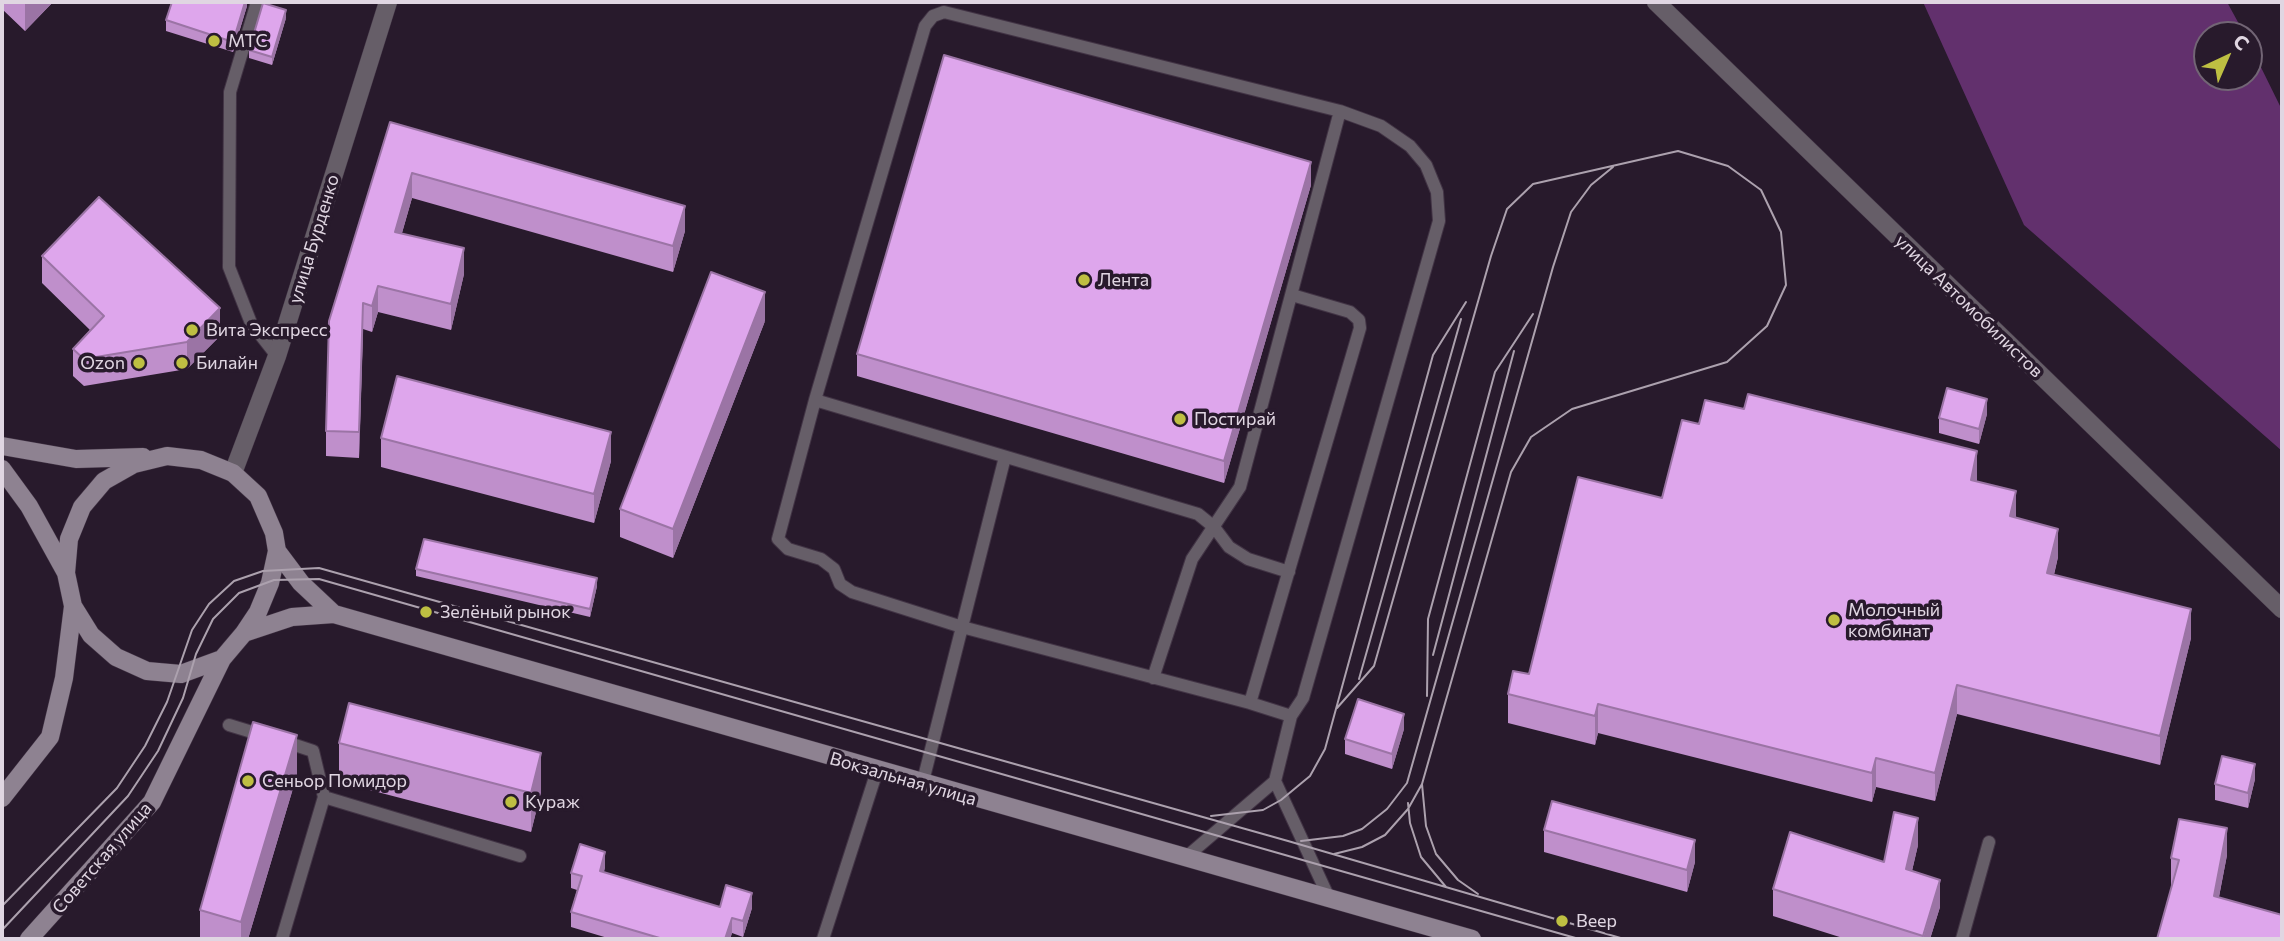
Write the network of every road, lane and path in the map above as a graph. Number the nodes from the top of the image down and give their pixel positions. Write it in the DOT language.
graph roads {
  1 [pos="257,2"];
  2 [pos="388,2"];
  3 [pos="1656,2"];
  4 [pos="1340,111"];
  5 [pos="1292,295"];
  6 [pos="277,356"];
  7 [pos="815,400"];
  8 [pos="2,446"];
  9 [pos="167,456"];
  10 [pos="1005,457"];
  11 [pos="2,469"];
  12 [pos="233,473"];
  13 [pos="1214,527"];
  14 [pos="277,551"];
  15 [pos="1289,572"];
  16 [pos="66,573"];
  17 [pos="73,606"];
  18 [pos="2282,609"];
  19 [pos="334,614"];
  20 [pos="962,627"];
  21 [pos="244,633"];
  22 [pos="222,659"];
  23 [pos="1153,678"];
  24 [pos="1250,703"];
  25 [pos="1291,716"];
  26 [pos="229,725"];
  27 [pos="877,771"];
  28 [pos="1275,781"];
  29 [pos="922,785"];
  30 [pos="324,797"];
  31 [pos="2,798"];
  32 [pos="1989,842"];
  33 [pos="520,856"];
  34 [pos="1185,858"];
  35 [pos="1329,898"];
  36 [pos="1443,935"];
  37 [pos="38,937"];
  38 [pos="282,939"];
  39 [pos="822,939"];
  40 [pos="1472,939"];
  41 [pos="1962,939"];
  1 -- 6 [label="lane"];
  2 -- 6 [label="street, улица Бурденко"];
  3 -- 18 [label="street, улица Автомобилистов"];
  4 -- 5 [label="lane"];
  4 -- 7 [label="lane"];
  4 -- 25 [label="lane"];
  5 -- 13 [label="lane"];
  5 -- 15 [label="lane"];
  6 -- 12 [label="street, улица Бурденко"];
  7 -- 10 [label="lane"];
  7 -- 20 [label="lane"];
  8 -- 9 [label="main road"];
  9 -- 12 [label="main road, Советская улица"];
  9 -- 16 [label="main road, Советская улица"];
  10 -- 13 [label="lane"];
  10 -- 20 [label="lane"];
  11 -- 16 [label="main road"];
  12 -- 14 [label="main road, Советская улица"];
  13 -- 15 [label="lane"];
  13 -- 23 [label="lane"];
  14 -- 19 [label="main road, Вокзальная улица"];
  14 -- 21 [label="main road, Советская улица"];
  15 -- 24 [label="lane"];
  16 -- 17 [label="main road, Советская улица"];
  17 -- 22 [label="main road, Советская улица"];
  17 -- 31 [label="main road, Советская улица"];
  19 -- 21 [label="main road, Вокзальная улица"];
  19 -- 27 [label="main road, Вокзальная улица"];
  20 -- 23 [label="lane"];
  20 -- 29 [label="lane"];
  21 -- 22 [label="main road, Советская улица"];
  22 -- 37 [label="main road, Советская улица"];
  23 -- 24 [label="lane"];
  24 -- 25 [label="lane"];
  25 -- 28 [label="lane"];
  26 -- 30 [label="lane"];
  27 -- 29 [label="main road, Вокзальная улица"];
  27 -- 39 [label="lane"];
  28 -- 34 [label="lane"];
  28 -- 35 [label="lane"];
  29 -- 34 [label="main road, Вокзальная улица"];
  30 -- 33 [label="lane"];
  30 -- 38 [label="lane"];
  32 -- 41 [label="lane"];
  34 -- 35 [label="main road, Вокзальная улица"];
  35 -- 36 [label="main road, Вокзальная улица"];
  36 -- 40 [label="main road, Вокзальная улица"];
}
